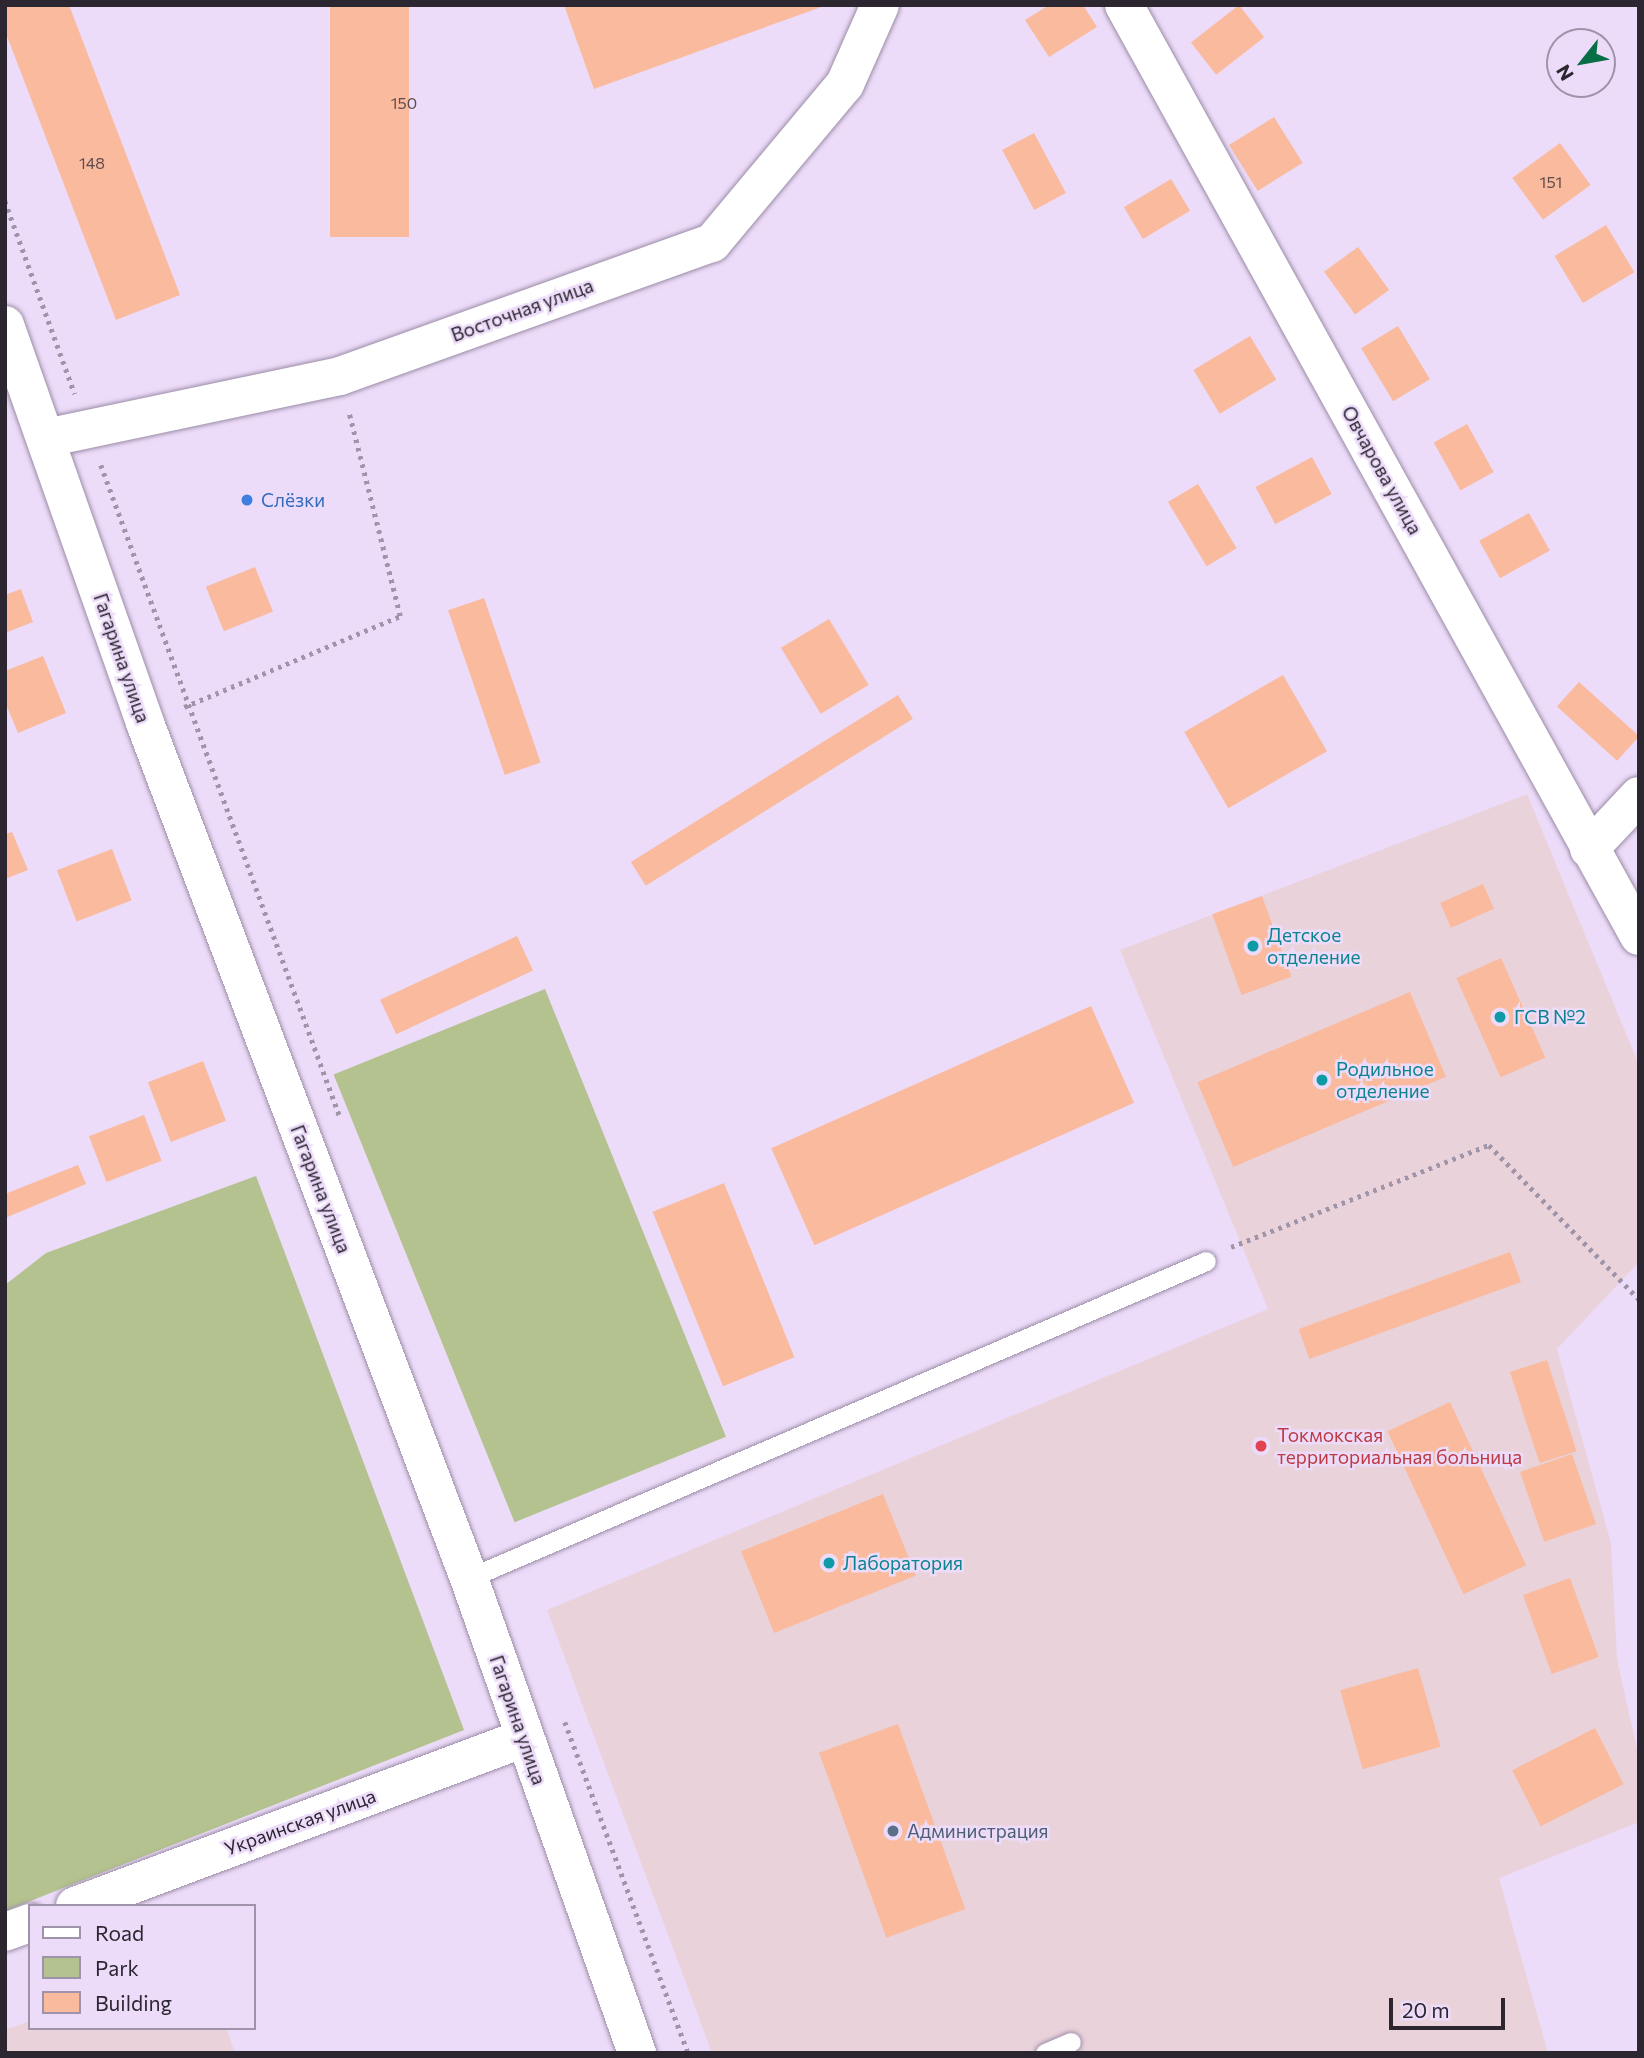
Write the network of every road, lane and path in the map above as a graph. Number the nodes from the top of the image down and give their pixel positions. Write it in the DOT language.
graph roads {
  1 [pos="880,5"];
  2 [pos="1124,5"];
  3 [pos="5,201"];
  4 [pos="5,325"];
  5 [pos="340,376"];
  6 [pos="88,428"];
  7 [pos="46,438"];
  8 [pos="187,706"];
  9 [pos="145,723"];
  10 [pos="1639,796"];
  11 [pos="1589,849"];
  12 [pos="1639,936"];
  13 [pos="341,1121"];
  14 [pos="1206,1261"];
  15 [pos="1639,1299"];
  16 [pos="469,1578"];
  17 [pos="563,1717"];
  18 [pos="524,1738"];
  19 [pos="80,1904"];
  20 [pos="28,1924"];
  21 [pos="5,1932"];
  22 [pos="1071,2042"];
  23 [pos="638,2053"];
  24 [pos="688,2053"];
  25 [pos="1045,2053"];
  1 -- 5 [label="street, Восточная улица"];
  2 -- 11 [label="street, Овчарова улица"];
  3 -- 6 [label="path"];
  4 -- 7 [label="street, Гагарина улица"];
  5 -- 6 [label="street, Восточная улица"];
  5 -- 8 [label="path"];
  6 -- 7 [label="street, Восточная улица"];
  6 -- 8 [label="path"];
  7 -- 9 [label="street, Гагарина улица"];
  8 -- 9 [label="path"];
  8 -- 13 [label="path"];
  9 -- 16 [label="street, Гагарина улица"];
  10 -- 11 [label="street"];
  11 -- 12 [label="street, Овчарова улица"];
  14 -- 15 [label="path"];
  14 -- 16 [label="lane"];
  16 -- 18 [label="street, Гагарина улица"];
  17 -- 24 [label="path"];
  18 -- 19 [label="street, Украинская улица"];
  18 -- 23 [label="street, Гагарина улица"];
  20 -- 21 [label="street"];
  22 -- 25 [label="lane"];
}
